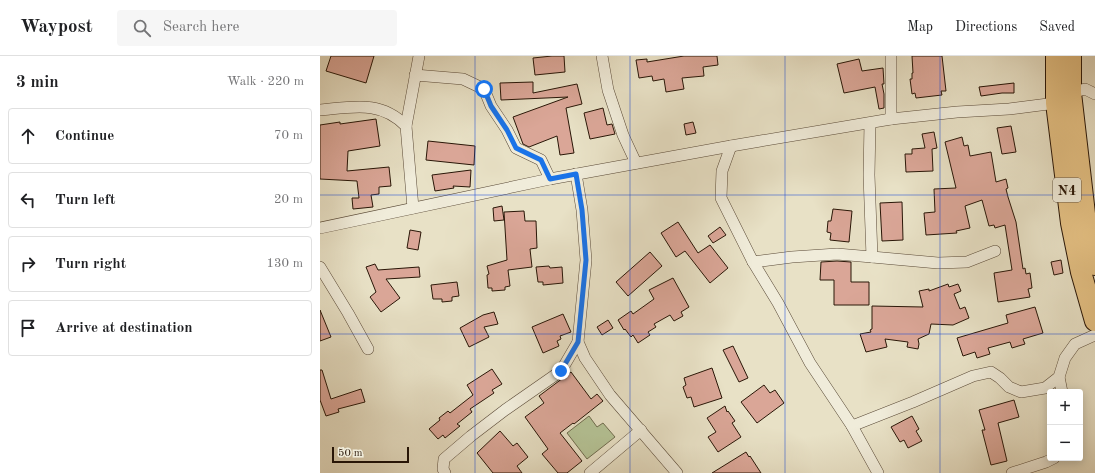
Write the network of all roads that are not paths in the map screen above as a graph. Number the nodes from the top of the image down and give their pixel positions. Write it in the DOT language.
graph roads {
  1 [pos="419,56"];
  2 [pos="602,56"];
  3 [pos="891,56"];
  4 [pos="1056,56"];
  5 [pos="1071,56"];
  6 [pos="415,75"];
  7 [pos="1095,94"];
  8 [pos="1064,98"];
  9 [pos="320,110"];
  10 [pos="891,119"];
  11 [pos="870,123"];
  12 [pos="406,126"];
  13 [pos="731,146"];
  14 [pos="636,163"];
  15 [pos="576,174"];
  16 [pos="550,179"];
  17 [pos="413,208"];
  18 [pos="320,228"];
  19 [pos="995,251"];
  20 [pos="872,257"];
  21 [pos="753,262"];
  22 [pos="1095,265"];
  23 [pos="320,267"];
  24 [pos="1095,321"];
  25 [pos="1095,335"];
  26 [pos="578,342"];
  27 [pos="368,349"];
  28 [pos="1059,377"];
  29 [pos="1061,389"];
  30 [pos="852,426"];
  31 [pos="641,430"];
  32 [pos="1048,461"];
  33 [pos="445,473"];
  34 [pos="590,473"];
  35 [pos="678,473"];
  36 [pos="878,473"];
  37 [pos="1012,473"];
  1 -- 6 [label="street"];
  2 -- 14 [label="street"];
  3 -- 10 [label="street"];
  4 -- 8 [label="highway, N4"];
  5 -- 8 [label="highway, N4"];
  6 -- 12 [label="street"];
  6 -- 16 [label="street"];
  7 -- 8 [label="street"];
  8 -- 10 [label="street"];
  8 -- 22 [label="highway, N4"];
  8 -- 24 [label="highway, N4"];
  9 -- 12 [label="street"];
  10 -- 11 [label="street"];
  11 -- 13 [label="street"];
  11 -- 20 [label="street"];
  12 -- 17 [label="street"];
  13 -- 14 [label="street"];
  13 -- 21 [label="street"];
  14 -- 15 [label="street"];
  15 -- 16 [label="street"];
  15 -- 26 [label="street"];
  16 -- 17 [label="street"];
  17 -- 18 [label="street"];
  19 -- 20 [label="street"];
  20 -- 21 [label="street"];
  21 -- 30 [label="street"];
  23 -- 27 [label="street"];
  25 -- 28 [label="street"];
  26 -- 31 [label="street"];
  26 -- 33 [label="street"];
  28 -- 29 [label="street"];
  28 -- 30 [label="street"];
  30 -- 36 [label="street"];
  31 -- 34 [label="street"];
  31 -- 35 [label="street"];
  32 -- 37 [label="street"];
}
